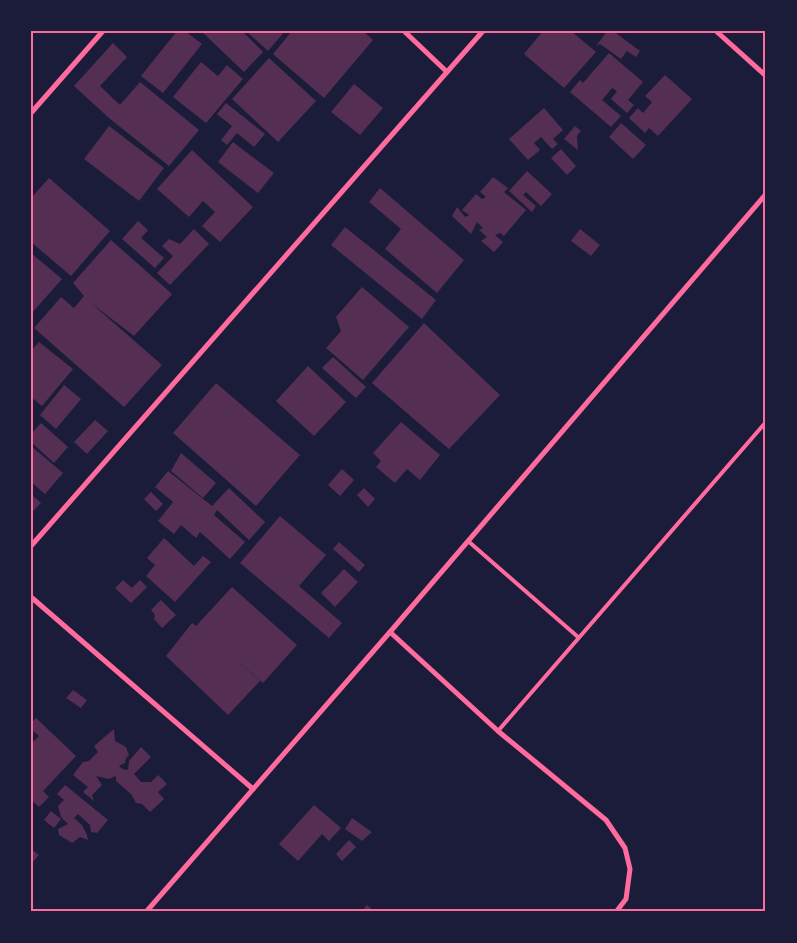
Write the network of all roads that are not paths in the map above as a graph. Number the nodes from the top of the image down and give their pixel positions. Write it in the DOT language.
graph roads {
  1 [pos="103,31"];
  2 [pos="404,31"];
  3 [pos="483,31"];
  4 [pos="716,31"];
  5 [pos="448,72"];
  6 [pos="766,76"];
  7 [pos="31,113"];
  8 [pos="766,194"];
  9 [pos="766,422"];
  10 [pos="468,541"];
  11 [pos="31,546"];
  12 [pos="31,597"];
  13 [pos="390,632"];
  14 [pos="578,637"];
  15 [pos="498,730"];
  16 [pos="254,789"];
  17 [pos="146,912"];
  18 [pos="616,912"];
  1 -- 7 [label="street"];
  2 -- 5 [label="street"];
  3 -- 5 [label="street"];
  4 -- 6 [label="street"];
  5 -- 11 [label="street"];
  8 -- 10 [label="street"];
  9 -- 14 [label="lane"];
  10 -- 13 [label="street"];
  10 -- 14 [label="lane"];
  12 -- 16 [label="street"];
  13 -- 15 [label="street"];
  13 -- 16 [label="street"];
  14 -- 15 [label="lane"];
  15 -- 18 [label="street"];
  16 -- 17 [label="street"];
}
